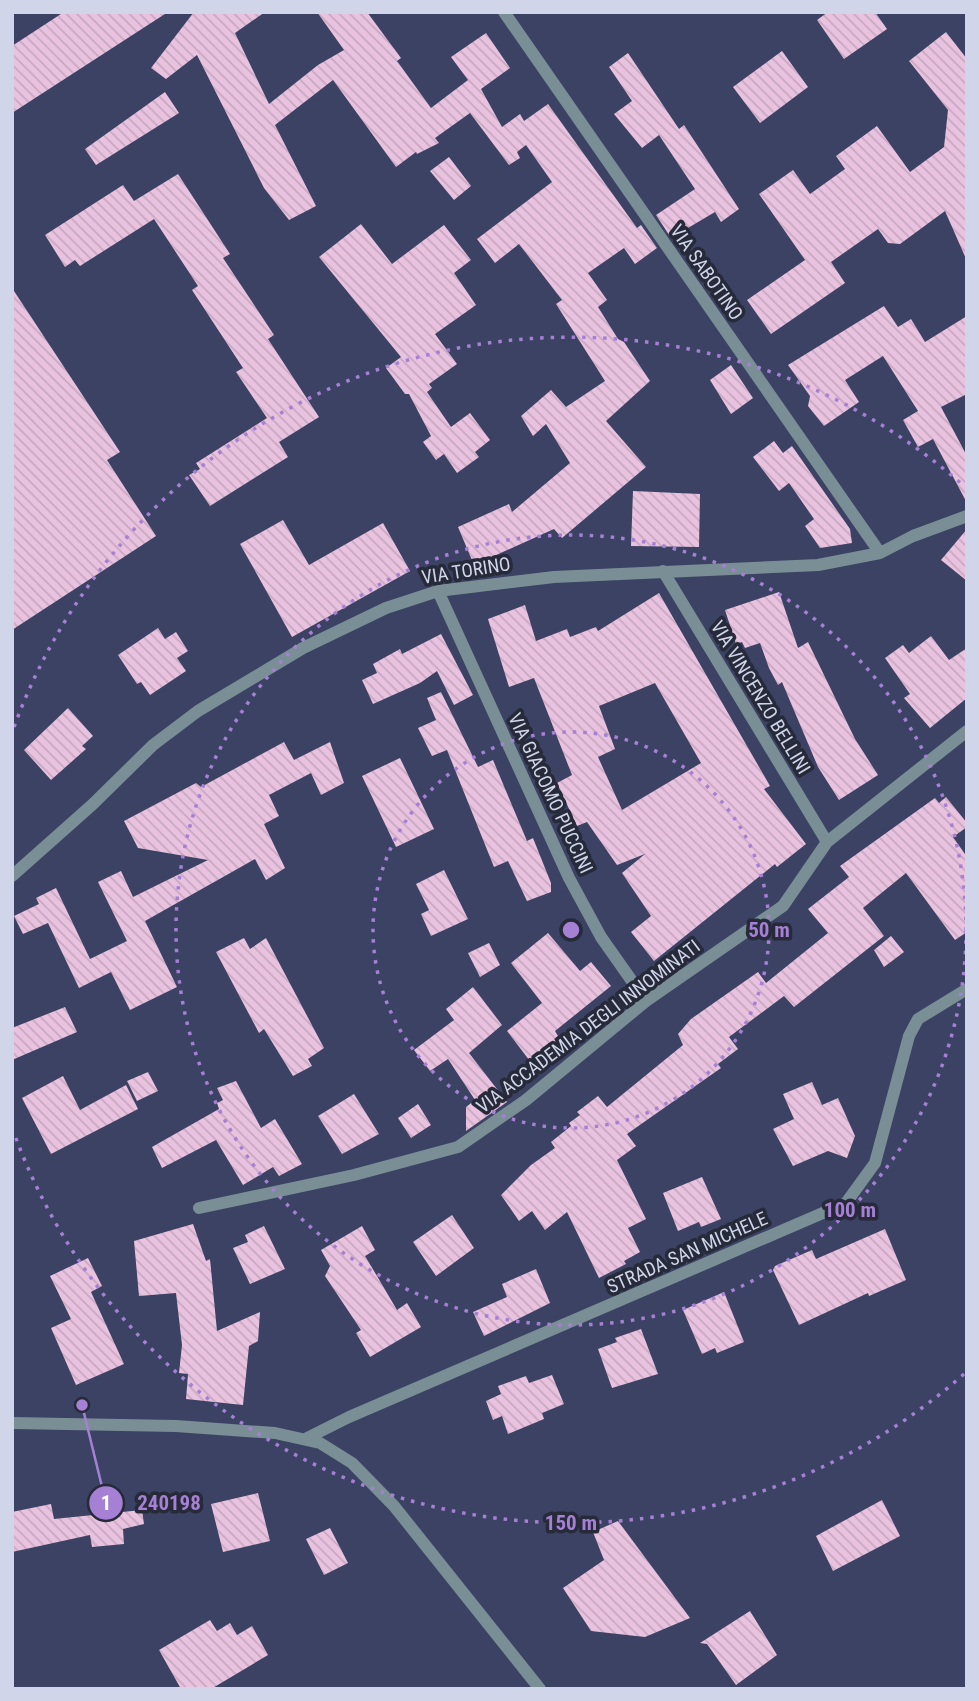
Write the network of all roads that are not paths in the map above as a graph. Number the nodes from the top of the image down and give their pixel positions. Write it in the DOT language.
graph roads {
  1 [pos="504,12"];
  2 [pos="967,516"];
  3 [pos="880,553"];
  4 [pos="663,571"];
  5 [pos="438,591"];
  6 [pos="967,731"];
  7 [pos="827,842"];
  8 [pos="12,876"];
  9 [pos="967,989"];
  10 [pos="646,1001"];
  11 [pos="199,1208"];
  12 [pos="12,1423"];
  13 [pos="306,1438"];
  14 [pos="540,1689"];
  1 -- 3 [label="street, VIA SABOTINO"];
  2 -- 3 [label="street, VIA TORINO"];
  3 -- 4 [label="street, VIA TORINO"];
  4 -- 5 [label="street, VIA TORINO"];
  4 -- 7 [label="street, VIA VINCENZO BELLINI"];
  5 -- 8 [label="street, VIA TORINO"];
  5 -- 10 [label="street, VIA GIACOMO PUCCINI"];
  6 -- 7 [label="street, VIA ACCADEMIA DEGLI INNOMINATI"];
  7 -- 10 [label="street, VIA ACCADEMIA DEGLI INNOMINATI"];
  9 -- 13 [label="street, STRADA SAN MICHELE"];
  10 -- 11 [label="street, VIA ACCADEMIA DEGLI INNOMINATI"];
  12 -- 13 [label="street"];
  13 -- 14 [label="street"];
}
